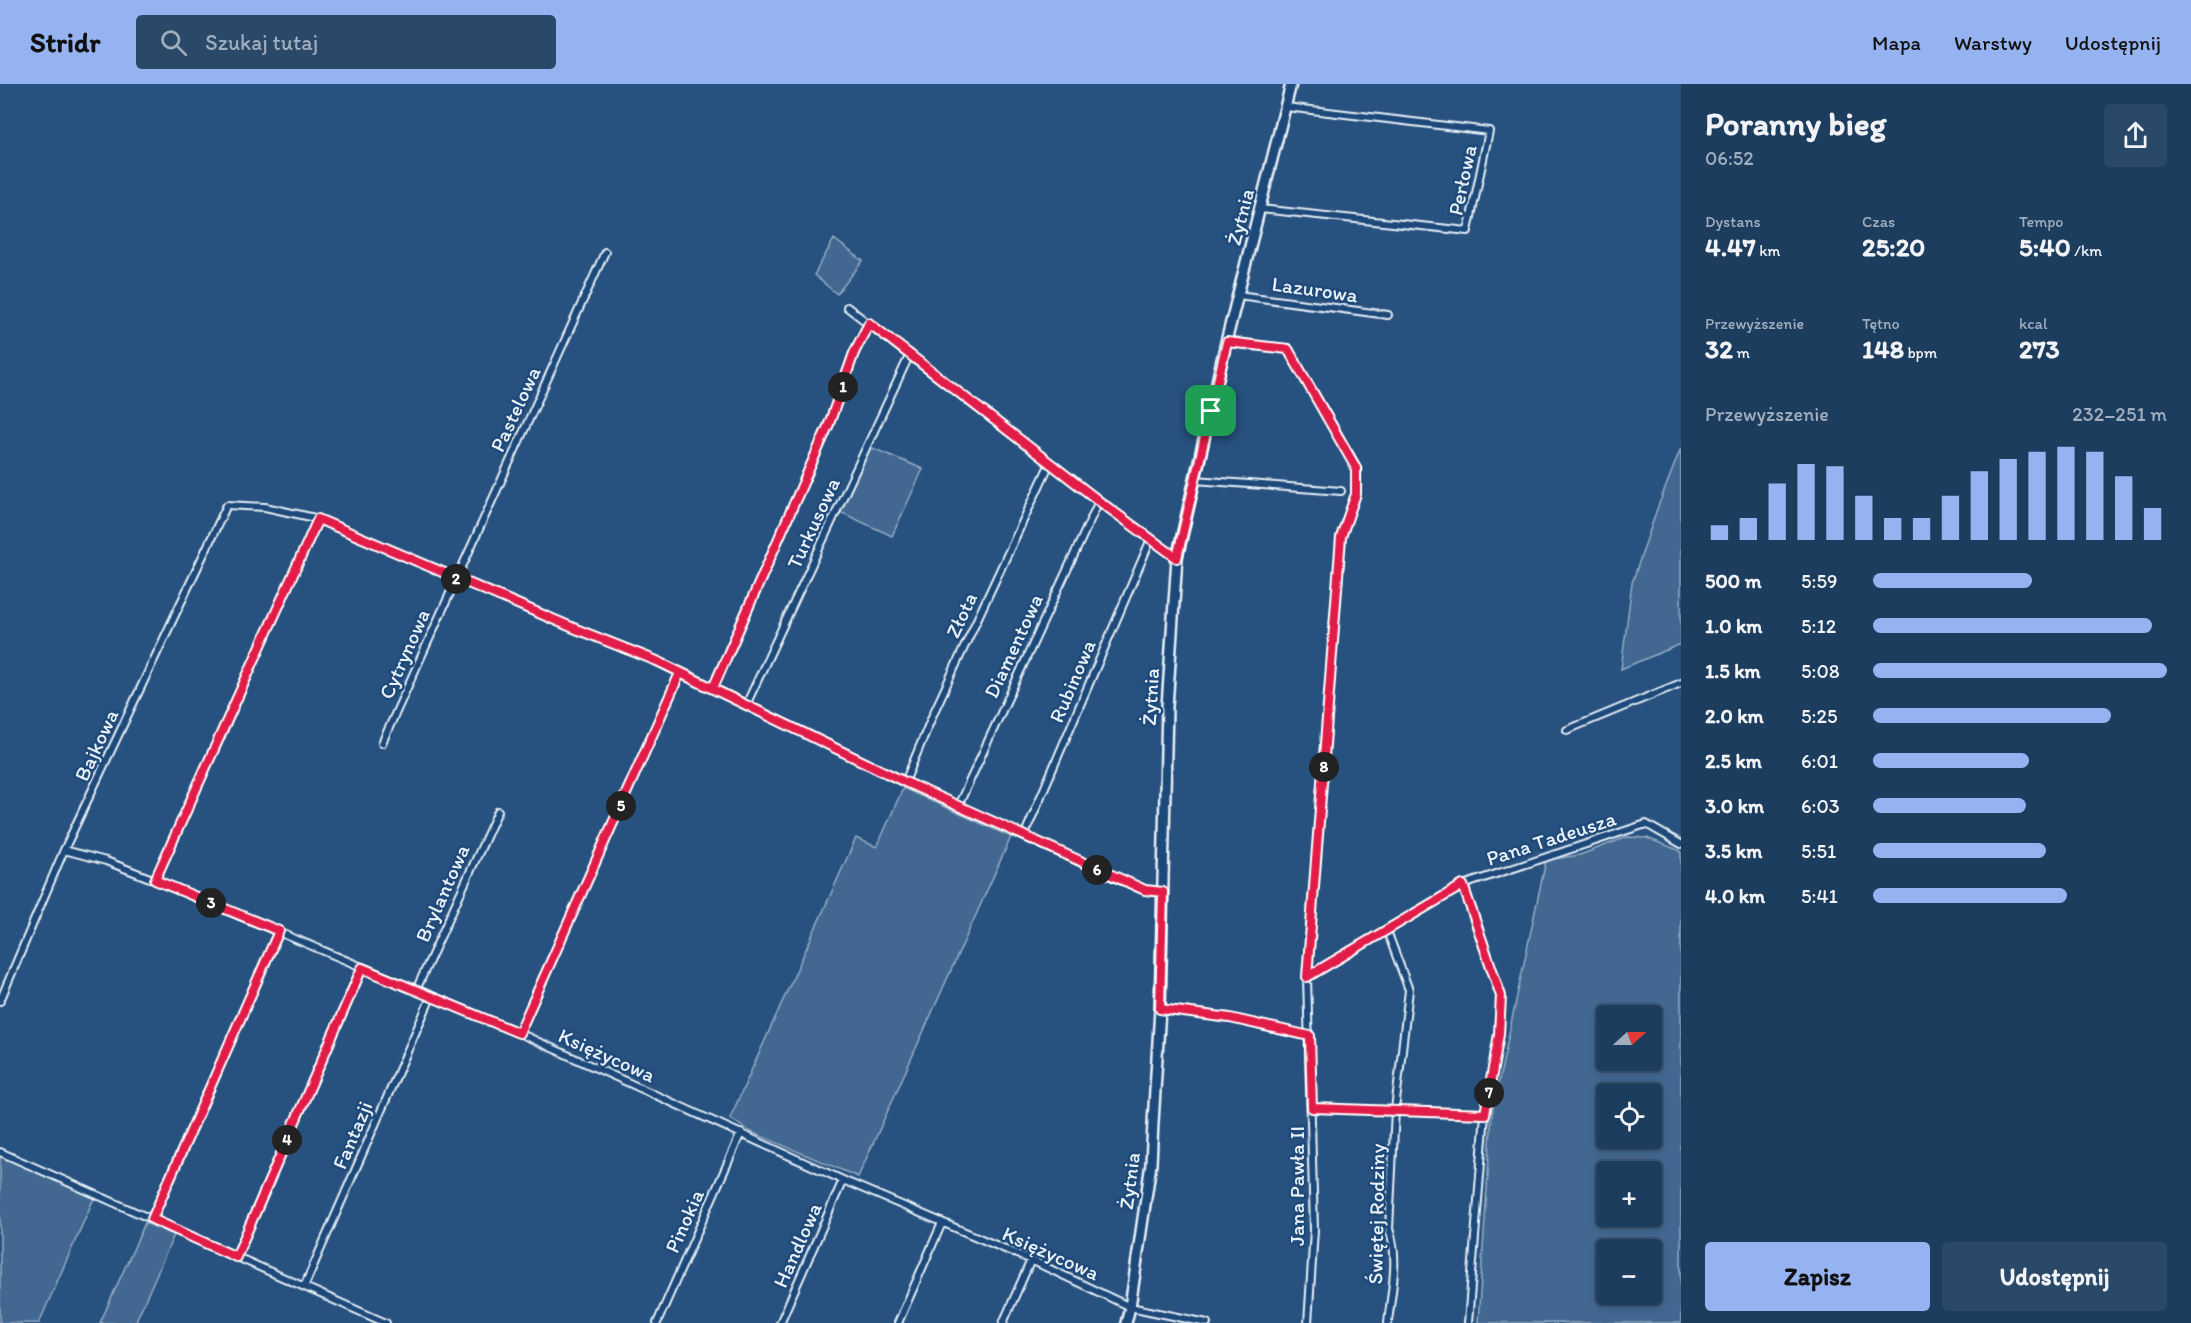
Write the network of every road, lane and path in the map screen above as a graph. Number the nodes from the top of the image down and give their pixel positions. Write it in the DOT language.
graph roads {
  1 [pos="1291,84"];
  2 [pos="1286,107"];
  3 [pos="1260,209"];
  4 [pos="605,252"];
  5 [pos="1238,295"];
  6 [pos="847,307"];
  7 [pos="1388,315"];
  8 [pos="869,323"];
  9 [pos="1227,342"];
  10 [pos="910,354"];
  11 [pos="1050,463"];
  12 [pos="1195,480"];
  13 [pos="1341,491"];
  14 [pos="1099,501"];
  15 [pos="318,519"];
  16 [pos="1151,539"];
  17 [pos="1177,558"];
  18 [pos="456,579"];
  19 [pos="680,673"];
  20 [pos="1681,683"];
  21 [pos="713,688"];
  22 [pos="746,705"];
  23 [pos="1567,730"];
  24 [pos="382,743"];
  25 [pos="905,782"];
  26 [pos="958,806"];
  27 [pos="498,811"];
  28 [pos="1024,836"];
  29 [pos="1681,844"];
  30 [pos="64,850"];
  31 [pos="155,880"];
  32 [pos="1463,885"];
  33 [pos="1163,892"];
  34 [pos="279,931"];
  35 [pos="1387,931"];
  36 [pos="362,968"];
  37 [pos="1307,977"];
  38 [pos="416,990"];
  39 [pos="430,997"];
  40 [pos="0,1001"];
  41 [pos="1160,1009"];
  42 [pos="519,1033"];
  43 [pos="1310,1036"];
  44 [pos="1312,1108"];
  45 [pos="1395,1110"];
  46 [pos="1485,1114"];
  47 [pos="741,1133"];
  48 [pos="0,1152"];
  49 [pos="843,1180"];
  50 [pos="152,1219"];
  51 [pos="942,1223"];
  52 [pos="236,1257"];
  53 [pos="1031,1260"];
  54 [pos="304,1287"];
  55 [pos="1130,1307"];
  56 [pos="386,1323"];
  57 [pos="657,1323"];
  58 [pos="780,1323"];
  59 [pos="898,1323"];
  60 [pos="1003,1323"];
  61 [pos="1126,1323"];
  62 [pos="1207,1323"];
  63 [pos="1308,1323"];
  64 [pos="1388,1323"];
  65 [pos="1468,1323"];
  1 -- 2 [label="street, Żytnia"];
  2 -- 3 [label="street, Żytnia"];
  2 -- 3 [label="street, Perłowa"];
  3 -- 5 [label="street, Żytnia"];
  4 -- 18 [label="street, Pastelowa"];
  5 -- 7 [label="street, Lazurowa"];
  5 -- 9 [label="street, Żytnia"];
  6 -- 8 [label="street"];
  8 -- 10 [label="street"];
  8 -- 21 [label="street"];
  9 -- 12 [label="street, Żytnia"];
  9 -- 37 [label="street, Jana Pawła II"];
  10 -- 11 [label="street"];
  10 -- 22 [label="street, Turkusowa"];
  11 -- 14 [label="street"];
  11 -- 25 [label="street, Złota"];
  12 -- 13 [label="street"];
  12 -- 17 [label="street, Żytnia"];
  14 -- 16 [label="street"];
  14 -- 26 [label="street, Diamentowa"];
  15 -- 18 [label="street"];
  15 -- 30 [label="street, Bajkowa"];
  15 -- 31 [label="street"];
  16 -- 17 [label="street"];
  16 -- 28 [label="street, Rubinowa"];
  17 -- 33 [label="street, Żytnia"];
  18 -- 19 [label="street"];
  18 -- 24 [label="street, Cytrynowa"];
  19 -- 21 [label="street"];
  19 -- 42 [label="street"];
  20 -- 23 [label="street"];
  21 -- 22 [label="street"];
  22 -- 25 [label="street"];
  25 -- 26 [label="street"];
  26 -- 28 [label="street"];
  27 -- 38 [label="street, Brylantowa"];
  28 -- 33 [label="street"];
  29 -- 32 [label="street, Pana Tadeusza"];
  30 -- 31 [label="street, Księżycowa"];
  30 -- 40 [label="street, Bajkowa"];
  31 -- 34 [label="street, Księżycowa"];
  32 -- 35 [label="street, Pana Tadeusza"];
  32 -- 46 [label="street"];
  33 -- 41 [label="street, Żytnia"];
  34 -- 36 [label="street, Księżycowa"];
  34 -- 50 [label="street"];
  35 -- 37 [label="street, Pana Tadeusza"];
  35 -- 45 [label="street, Świętej Rodziny"];
  36 -- 38 [label="street, Księżycowa"];
  36 -- 52 [label="street"];
  37 -- 43 [label="street, Jana Pawła II"];
  38 -- 39 [label="street, Księżycowa"];
  39 -- 42 [label="street, Księżycowa"];
  39 -- 54 [label="street, Fantazji"];
  41 -- 43 [label="street"];
  41 -- 55 [label="street, Żytnia"];
  42 -- 47 [label="street, Księżycowa"];
  43 -- 44 [label="street, Jana Pawła II"];
  44 -- 45 [label="street"];
  44 -- 63 [label="street, Jana Pawła II"];
  45 -- 46 [label="street"];
  45 -- 64 [label="street, Świętej Rodziny"];
  46 -- 65 [label="street"];
  47 -- 49 [label="street, Księżycowa"];
  47 -- 57 [label="street, Pinokia"];
  48 -- 50 [label="street"];
  49 -- 51 [label="street, Księżycowa"];
  49 -- 58 [label="street, Handlowa"];
  50 -- 52 [label="street"];
  51 -- 53 [label="street, Księżycowa"];
  51 -- 59 [label="street"];
  52 -- 54 [label="street"];
  53 -- 55 [label="street, Księżycowa"];
  53 -- 60 [label="street"];
  54 -- 56 [label="street"];
  55 -- 61 [label="street, Żytnia"];
  55 -- 62 [label="street, Księżycowa"];
}
